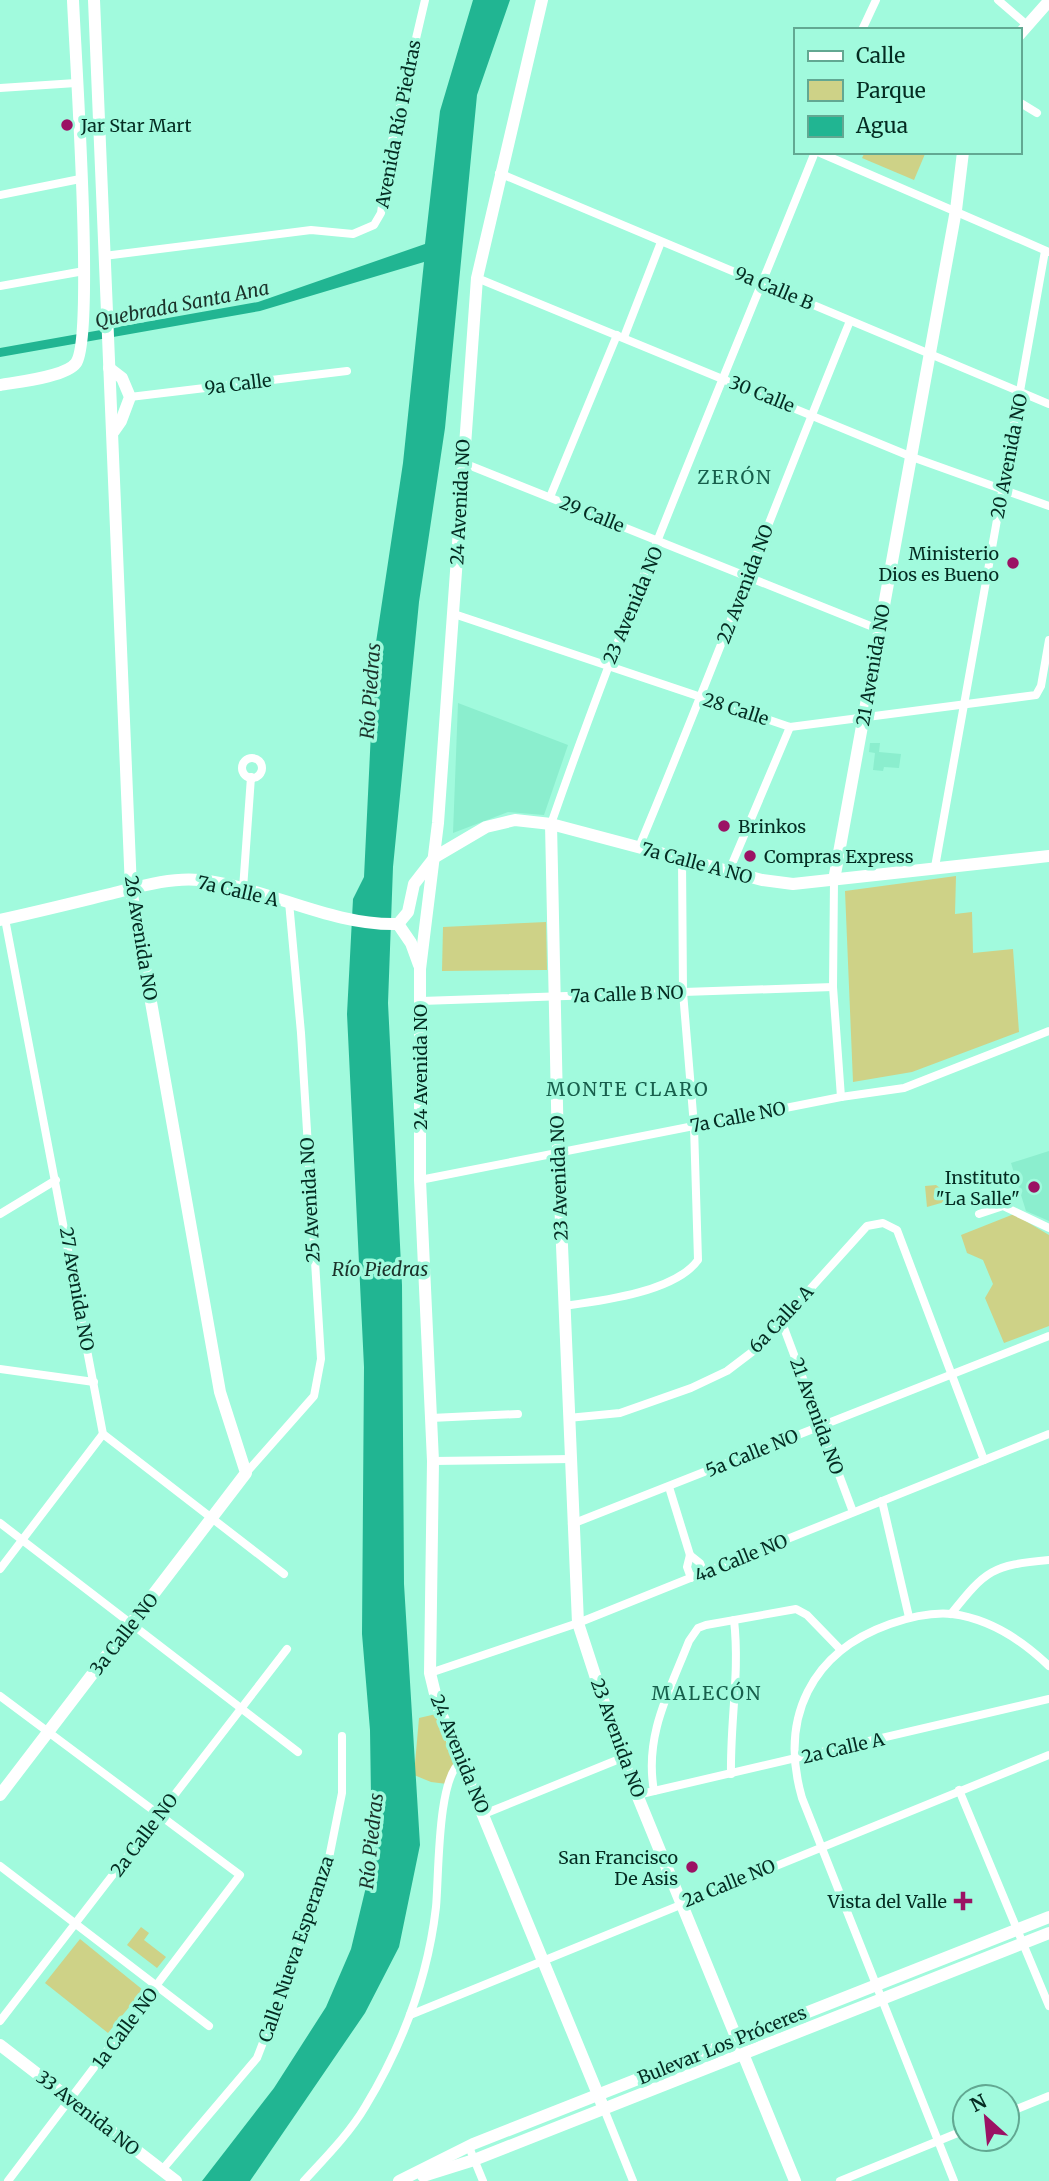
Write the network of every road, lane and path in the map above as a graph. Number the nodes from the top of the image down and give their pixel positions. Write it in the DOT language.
graph roads {
  1 [pos="73,0"];
  2 [pos="94,0"];
  3 [pos="425,0"];
  4 [pos="541,0"];
  5 [pos="876,0"];
  6 [pos="998,0"];
  7 [pos="1049,1"];
  8 [pos="863,28"];
  9 [pos="1023,30"];
  10 [pos="75,59"];
  11 [pos="98,62"];
  12 [pos="76,83"];
  13 [pos="0,88"];
  14 [pos="1021,103"];
  15 [pos="1037,113"];
  16 [pos="815,154"];
  17 [pos="821,154"];
  18 [pos="963,154"];
  19 [pos="499,173"];
  20 [pos="80,179"];
  21 [pos="0,195"];
  22 [pos="956,210"];
  23 [pos="661,242"];
  24 [pos="1047,252"];
  25 [pos="104,256"];
  26 [pos="84,271"];
  27 [pos="477,278"];
  28 [pos="763,283"];
  29 [pos="0,286"];
  30 [pos="850,321"];
  31 [pos="621,336"];
  32 [pos="930,352"];
  33 [pos="109,368"];
  34 [pos="347,371"];
  35 [pos="722,377"];
  36 [pos="0,385"];
  37 [pos="1021,391"];
  38 [pos="130,397"];
  39 [pos="1049,404"];
  40 [pos="812,414"];
  41 [pos="114,431"];
  42 [pos="912,457"];
  43 [pos="461,462"];
  44 [pos="1003,489"];
  45 [pos="550,498"];
  46 [pos="1049,506"];
  47 [pos="659,542"];
  48 [pos="746,577"];
  49 [pos="454,614"];
  50 [pos="878,629"];
  51 [pos="1049,640"];
  52 [pos="607,665"];
  53 [pos="702,698"];
  54 [pos="961,706"];
  55 [pos="864,718"];
  56 [pos="790,727"];
  57 [pos="251,777"];
  58 [pos="551,824"];
  59 [pos="639,847"];
  60 [pos="1049,856"];
  61 [pos="435,857"];
  62 [pos="682,859"];
  63 [pos="934,867"];
  64 [pos="729,872"];
  65 [pos="834,880"];
  66 [pos="243,888"];
  67 [pos="131,889"];
  68 [pos="289,902"];
  69 [pos="3,920"];
  70 [pos="396,924"];
  71 [pos="420,969"];
  72 [pos="833,987"];
  73 [pos="683,992"];
  74 [pos="552,997"];
  75 [pos="421,1002"];
  76 [pos="1049,1031"];
  77 [pos="841,1097"];
  78 [pos="694,1126"];
  79 [pos="558,1151"];
  80 [pos="56,1180"];
  81 [pos="420,1180"];
  82 [pos="0,1214"];
  83 [pos="979,1214"];
  84 [pos="1049,1228"];
  85 [pos="564,1306"];
  86 [pos="781,1320"];
  87 [pos="1049,1336"];
  88 [pos="0,1369"];
  89 [pos="951,1373"];
  90 [pos="94,1382"];
  91 [pos="518,1414"];
  92 [pos="431,1418"];
  93 [pos="568,1418"];
  94 [pos="821,1425"];
  95 [pos="103,1434"];
  96 [pos="1049,1434"];
  97 [pos="570,1459"];
  98 [pos="984,1460"];
  99 [pos="433,1461"];
  100 [pos="246,1473"];
  101 [pos="669,1487"];
  102 [pos="882,1501"];
  103 [pos="853,1513"];
  104 [pos="213,1518"];
  105 [pos="0,1523"];
  106 [pos="572,1524"];
  107 [pos="21,1540"];
  108 [pos="690,1556"];
  109 [pos="1049,1560"];
  110 [pos="0,1569"];
  111 [pos="704,1573"];
  112 [pos="284,1574"];
  113 [pos="691,1578"];
  114 [pos="951,1614"];
  115 [pos="909,1618"];
  116 [pos="734,1620"];
  117 [pos="578,1623"];
  118 [pos="132,1625"];
  119 [pos="839,1648"];
  120 [pos="287,1649"];
  121 [pos="1049,1666"];
  122 [pos="430,1673"];
  123 [pos="0,1696"];
  124 [pos="1049,1699"];
  125 [pos="241,1709"];
  126 [pos="49,1732"];
  127 [pos="342,1736"];
  128 [pos="298,1752"];
  129 [pos="1049,1755"];
  130 [pos="622,1758"];
  131 [pos="794,1760"];
  132 [pos="461,1762"];
  133 [pos="731,1774"];
  134 [pos="959,1790"];
  135 [pos="654,1791"];
  136 [pos="0,1795"];
  137 [pos="637,1795"];
  138 [pos="159,1814"];
  139 [pos="484,1814"];
  140 [pos="820,1846"];
  141 [pos="0,1866"];
  142 [pos="682,1903"];
  143 [pos="1049,1916"];
  144 [pos="76,1924"];
  145 [pos="1016,1930"];
  146 [pos="1049,1933"];
  147 [pos="1022,1944"];
  148 [pos="544,1959"];
  149 [pos="876,1984"];
  150 [pos="157,1986"];
  151 [pos="882,1999"];
  152 [pos="1049,2006"];
  153 [pos="410,2015"];
  154 [pos="0,2021"];
  155 [pos="209,2026"];
  156 [pos="736,2038"];
  157 [pos="0,2045"];
  158 [pos="742,2055"];
  159 [pos="597,2095"];
  160 [pos="1049,2096"];
  161 [pos="71,2100"];
  162 [pos="1021,2107"];
  163 [pos="604,2109"];
  164 [pos="951,2136"];
  165 [pos="939,2141"];
  166 [pos="469,2147"];
  167 [pos="474,2160"];
  168 [pos="162,2170"];
  169 [pos="8,2181"];
  170 [pos="176,2181"];
  171 [pos="304,2181"];
  172 [pos="399,2181"];
  173 [pos="406,2181"];
  174 [pos="482,2181"];
  175 [pos="633,2181"];
  176 [pos="794,2181"];
  177 [pos="840,2181"];
  178 [pos="954,2181"];
  1 -- 10 [label="street"];
  2 -- 11 [label="street, 26 Avenida NO"];
  3 -- 25 [label="street, Avenida Río Piedras"];
  4 -- 19 [label="street, 24 Avenida NO"];
  5 -- 8 [label="street"];
  6 -- 9 [label="street"];
  7 -- 9 [label="street"];
  10 -- 11 [label="street"];
  10 -- 12 [label="street"];
  11 -- 25 [label="street, 26 Avenida NO"];
  12 -- 13 [label="street"];
  12 -- 20 [label="street"];
  14 -- 15 [label="street"];
  16 -- 28 [label="street, 23 Avenida NO"];
  17 -- 22 [label="street"];
  18 -- 22 [label="street, 21 Avenida NO"];
  19 -- 23 [label="street, 9a Calle B"];
  19 -- 27 [label="street, 24 Avenida NO"];
  20 -- 21 [label="street"];
  20 -- 26 [label="street"];
  22 -- 24 [label="street"];
  22 -- 32 [label="street, 21 Avenida NO"];
  23 -- 28 [label="street, 9a Calle B"];
  23 -- 31 [label="street"];
  24 -- 37 [label="street, 20 Avenida NO"];
  25 -- 33 [label="street, 26 Avenida NO"];
  26 -- 29 [label="street"];
  26 -- 36 [label="street"];
  27 -- 31 [label="street, 30 Calle"];
  27 -- 43 [label="street, 24 Avenida NO"];
  28 -- 30 [label="street, 9a Calle B"];
  28 -- 35 [label="street, 23 Avenida NO"];
  30 -- 32 [label="street, 9a Calle B"];
  30 -- 40 [label="street, 22 Avenida NO"];
  31 -- 35 [label="street, 30 Calle"];
  31 -- 45 [label="street"];
  32 -- 37 [label="street, 9a Calle B"];
  32 -- 42 [label="street, 21 Avenida NO"];
  33 -- 38 [label="street"];
  33 -- 41 [label="street, 26 Avenida NO"];
  34 -- 38 [label="street, 9a Calle"];
  35 -- 40 [label="street, 30 Calle"];
  35 -- 47 [label="street, 23 Avenida NO"];
  37 -- 39 [label="street, 9a Calle B"];
  37 -- 44 [label="street, 20 Avenida NO"];
  38 -- 41 [label="street"];
  40 -- 42 [label="street, 30 Calle"];
  40 -- 48 [label="street, 22 Avenida NO"];
  41 -- 67 [label="street, 26 Avenida NO"];
  42 -- 44 [label="street, 30 Calle"];
  42 -- 50 [label="street, 21 Avenida NO"];
  43 -- 45 [label="street, 29 Calle"];
  43 -- 49 [label="street, 24 Avenida NO"];
  44 -- 46 [label="street, 30 Calle"];
  44 -- 54 [label="street, 20 Avenida NO"];
  45 -- 47 [label="street, 29 Calle"];
  47 -- 48 [label="street, 29 Calle"];
  47 -- 52 [label="street, 23 Avenida NO"];
  48 -- 50 [label="street, 29 Calle"];
  48 -- 53 [label="street, 22 Avenida NO"];
  49 -- 52 [label="street, 28 Calle"];
  49 -- 61 [label="street, 24 Avenida NO"];
  50 -- 55 [label="street, 21 Avenida NO"];
  51 -- 54 [label="street, 28 Calle"];
  52 -- 53 [label="street, 28 Calle"];
  52 -- 58 [label="street, 23 Avenida NO"];
  53 -- 56 [label="street, 28 Calle"];
  53 -- 59 [label="street, 22 Avenida NO"];
  54 -- 55 [label="street, 28 Calle"];
  54 -- 63 [label="street, 20 Avenida NO"];
  55 -- 56 [label="street, 28 Calle"];
  55 -- 65 [label="street, 21 Avenida NO"];
  56 -- 64 [label="street"];
  57 -- 66 [label="street"];
  58 -- 59 [label="street, 7a Calle A NO"];
  58 -- 61 [label="street, 7a Calle A NO"];
  58 -- 74 [label="street, 23 Avenida NO"];
  59 -- 62 [label="street, 7a Calle A NO"];
  60 -- 63 [label="street, 7a Calle A NO"];
  61 -- 70 [label="street, 7a Calle A NO"];
  61 -- 71 [label="street, 24 Avenida NO"];
  62 -- 64 [label="street, 7a Calle A NO"];
  62 -- 73 [label="street"];
  63 -- 65 [label="street, 7a Calle A NO"];
  64 -- 65 [label="street, 7a Calle A NO"];
  65 -- 72 [label="street, 21 Avenida NO"];
  66 -- 67 [label="street, 7a Calle A"];
  66 -- 68 [label="street, 7a Calle A"];
  67 -- 69 [label="street, 7a Calle A"];
  67 -- 100 [label="street, 26 Avenida NO"];
  68 -- 70 [label="street, 7a Calle A"];
  68 -- 100 [label="street, 25 Avenida NO"];
  69 -- 80 [label="street, 27 Avenida NO"];
  70 -- 71 [label="street"];
  71 -- 75 [label="street, 24 Avenida NO"];
  72 -- 73 [label="street, 7a Calle B NO"];
  72 -- 77 [label="street, 21 Avenida NO"];
  73 -- 74 [label="street, 7a Calle B NO"];
  73 -- 78 [label="street"];
  74 -- 75 [label="street, 7a Calle B NO"];
  74 -- 79 [label="street, 23 Avenida NO"];
  75 -- 81 [label="street, 24 Avenida NO"];
  76 -- 77 [label="street, 7a Calle NO"];
  77 -- 78 [label="street, 7a Calle NO"];
  78 -- 79 [label="street, 7a Calle NO"];
  78 -- 85 [label="street"];
  79 -- 81 [label="street, 7a Calle NO"];
  79 -- 85 [label="street, 23 Avenida NO"];
  80 -- 82 [label="street"];
  80 -- 90 [label="street, 27 Avenida NO"];
  81 -- 92 [label="street, 24 Avenida NO"];
  83 -- 84 [label="street"];
  85 -- 93 [label="street, 23 Avenida NO"];
  86 -- 89 [label="street, 6a Calle A"];
  86 -- 93 [label="street, 6a Calle A"];
  86 -- 94 [label="street, 21 Avenida NO"];
  87 -- 89 [label="street, 5a Calle NO"];
  88 -- 90 [label="street"];
  89 -- 94 [label="street, 5a Calle NO"];
  89 -- 98 [label="street"];
  90 -- 95 [label="street, 27 Avenida NO"];
  91 -- 92 [label="street"];
  92 -- 99 [label="street, 24 Avenida NO"];
  93 -- 97 [label="street, 23 Avenida NO"];
  94 -- 101 [label="street, 5a Calle NO"];
  94 -- 103 [label="street, 21 Avenida NO"];
  95 -- 104 [label="street"];
  95 -- 107 [label="street"];
  96 -- 98 [label="street, 4a Calle NO"];
  97 -- 99 [label="street"];
  97 -- 106 [label="street, 23 Avenida NO"];
  98 -- 102 [label="street, 4a Calle NO"];
  99 -- 122 [label="street, 24 Avenida NO"];
  100 -- 104 [label="street, 3a Calle NO"];
  101 -- 106 [label="street, 5a Calle NO"];
  101 -- 108 [label="street"];
  102 -- 103 [label="street, 4a Calle NO"];
  102 -- 115 [label="street"];
  103 -- 111 [label="street, 4a Calle NO"];
  104 -- 112 [label="street"];
  104 -- 118 [label="street, 3a Calle NO"];
  105 -- 107 [label="street"];
  106 -- 117 [label="street, 23 Avenida NO"];
  107 -- 110 [label="street"];
  107 -- 118 [label="street"];
  108 -- 111 [label="street"];
  108 -- 113 [label="street"];
  109 -- 114 [label="street"];
  111 -- 113 [label="street, 4a Calle NO"];
  113 -- 117 [label="street, 4a Calle NO"];
  114 -- 115 [label="street"];
  114 -- 121 [label="street"];
  115 -- 119 [label="street"];
  116 -- 119 [label="street"];
  116 -- 133 [label="street"];
  116 -- 135 [label="street"];
  117 -- 122 [label="street, 4a Calle NO"];
  117 -- 130 [label="street, 23 Avenida NO"];
  118 -- 125 [label="street"];
  118 -- 126 [label="street, 3a Calle NO"];
  119 -- 131 [label="street"];
  120 -- 125 [label="street, 2a Calle NO"];
  122 -- 132 [label="street, 24 Avenida NO"];
  123 -- 126 [label="street"];
  124 -- 131 [label="street, 2a Calle A"];
  125 -- 128 [label="street"];
  125 -- 138 [label="street, 2a Calle NO"];
  126 -- 136 [label="street, 3a Calle NO"];
  126 -- 138 [label="street"];
  127 -- 168 [label="street, Calle Nueva Esperanza"];
  129 -- 134 [label="street, 2a Calle NO"];
  130 -- 137 [label="street, 23 Avenida NO"];
  130 -- 139 [label="street"];
  131 -- 133 [label="street, 2a Calle A"];
  131 -- 140 [label="street"];
  132 -- 139 [label="street, 24 Avenida NO"];
  132 -- 153 [label="street"];
  133 -- 135 [label="street, 2a Calle A"];
  134 -- 140 [label="street, 2a Calle NO"];
  134 -- 145 [label="street"];
  135 -- 137 [label="street, 2a Calle A"];
  137 -- 142 [label="street, 23 Avenida NO"];
  138 -- 144 [label="street, 2a Calle NO"];
  138 -- 150 [label="street, 1a Calle NO"];
  139 -- 148 [label="street, 24 Avenida NO"];
  140 -- 142 [label="street, 2a Calle NO"];
  140 -- 149 [label="street"];
  141 -- 144 [label="street"];
  142 -- 148 [label="street, 2a Calle NO"];
  142 -- 156 [label="street, 23 Avenida NO"];
  143 -- 145 [label="street, Bulevar Los Próceres"];
  144 -- 150 [label="street"];
  144 -- 154 [label="street, 2a Calle NO"];
  145 -- 147 [label="street"];
  145 -- 149 [label="street, Bulevar Los Próceres"];
  146 -- 147 [label="street, Bulevar Los Próceres"];
  147 -- 151 [label="street, Bulevar Los Próceres"];
  147 -- 152 [label="street"];
  148 -- 153 [label="street, 2a Calle NO"];
  148 -- 159 [label="street, 24 Avenida NO"];
  149 -- 151 [label="street"];
  149 -- 156 [label="street, Bulevar Los Próceres"];
  150 -- 155 [label="street"];
  150 -- 161 [label="street, 1a Calle NO"];
  151 -- 158 [label="street, Bulevar Los Próceres"];
  151 -- 165 [label="street"];
  153 -- 171 [label="street"];
  156 -- 158 [label="street, 23 Avenida NO"];
  156 -- 159 [label="street, Bulevar Los Próceres"];
  157 -- 161 [label="street, 33 Avenida NO"];
  158 -- 163 [label="street, Bulevar Los Próceres"];
  158 -- 176 [label="street, 23 Avenida NO"];
  159 -- 163 [label="street, 24 Avenida NO"];
  159 -- 166 [label="street, Bulevar Los Próceres"];
  160 -- 162 [label="street"];
  161 -- 168 [label="street, 33 Avenida NO"];
  161 -- 169 [label="street, 1a Calle NO"];
  163 -- 167 [label="street, Bulevar Los Próceres"];
  163 -- 175 [label="street"];
  164 -- 165 [label="street"];
  165 -- 177 [label="street"];
  165 -- 178 [label="street"];
  166 -- 167 [label="street"];
  166 -- 172 [label="street, Bulevar Los Próceres"];
  167 -- 173 [label="street, Bulevar Los Próceres"];
  167 -- 174 [label="street"];
  168 -- 170 [label="street, 33 Avenida NO"];
}
